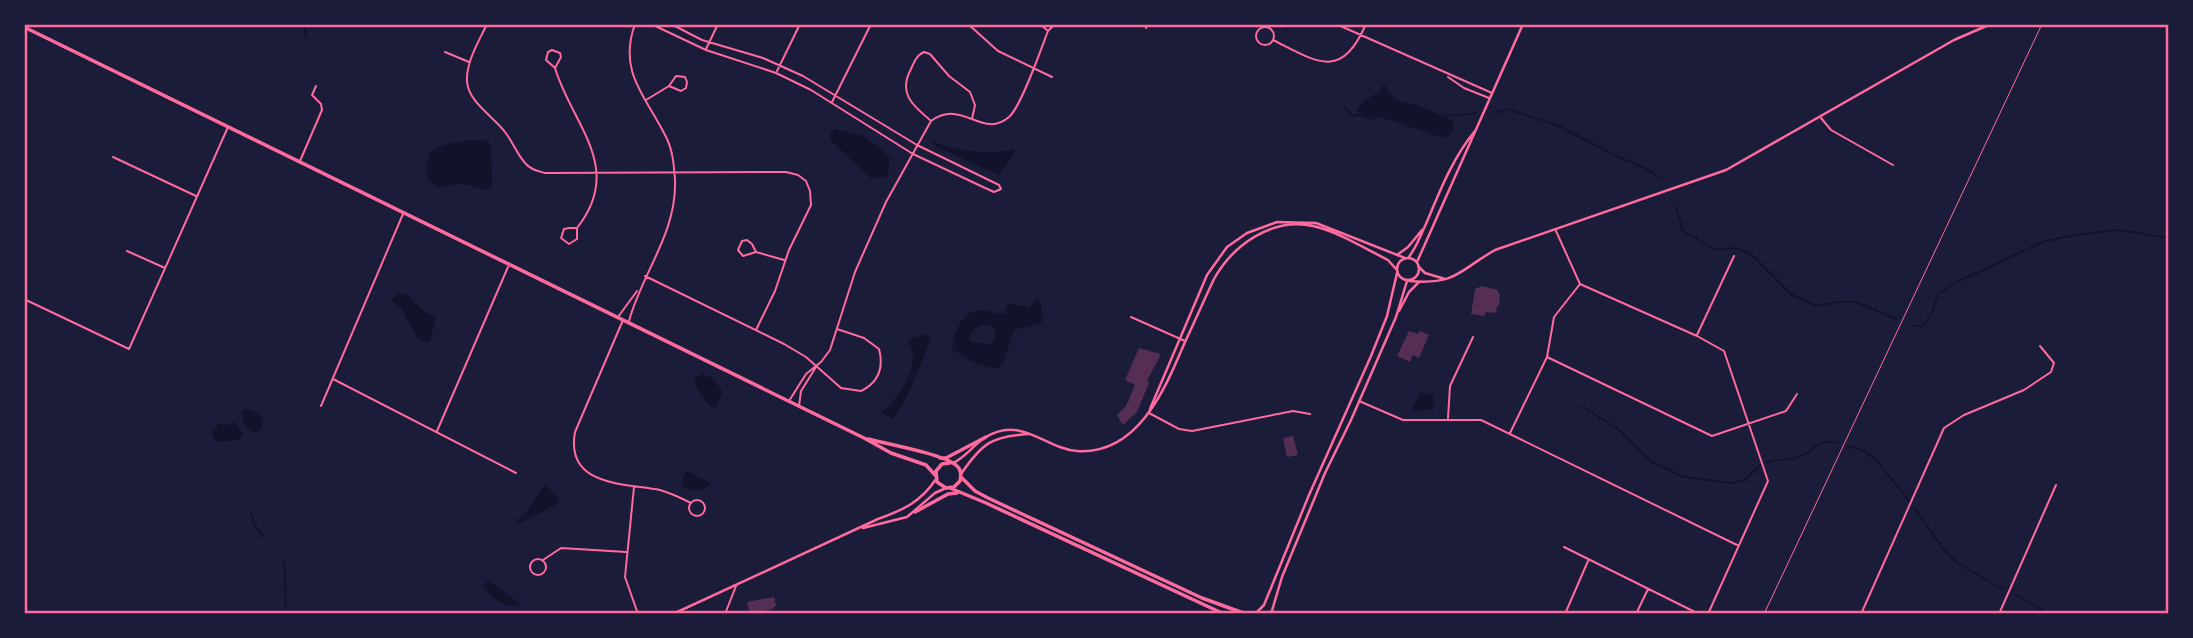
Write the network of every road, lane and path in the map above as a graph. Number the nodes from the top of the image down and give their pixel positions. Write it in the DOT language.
graph roads {
  1 [pos="487,24"];
  2 [pos="635,24"];
  3 [pos="651,24"];
  4 [pos="671,24"];
  5 [pos="718,24"];
  6 [pos="800,24"];
  7 [pos="871,24"];
  8 [pos="968,24"];
  9 [pos="1040,24"];
  10 [pos="1055,24"];
  11 [pos="1336,24"];
  12 [pos="1366,24"];
  13 [pos="1522,24"];
  14 [pos="1991,24"];
  15 [pos="2042,24"];
  16 [pos="24,27"];
  17 [pos="1048,31"];
  18 [pos="1360,37"];
  19 [pos="1273,40"];
  20 [pos="709,42"];
  21 [pos="706,50"];
  22 [pos="444,52"];
  23 [pos="470,62"];
  24 [pos="780,65"];
  25 [pos="555,68"];
  26 [pos="1032,68"];
  27 [pos="776,73"];
  28 [pos="1444,74"];
  29 [pos="1052,77"];
  30 [pos="316,86"];
  31 [pos="669,86"];
  32 [pos="1492,93"];
  33 [pos="835,95"];
  34 [pos="1490,99"];
  35 [pos="645,102"];
  36 [pos="831,102"];
  37 [pos="1819,117"];
  38 [pos="972,119"];
  39 [pos="931,121"];
  40 [pos="228,126"];
  41 [pos="1477,128"];
  42 [pos="917,145"];
  43 [pos="913,154"];
  44 [pos="113,157"];
  45 [pos="300,162"];
  46 [pos="1893,165"];
  47 [pos="674,172"];
  48 [pos="597,173"];
  49 [pos="197,196"];
  50 [pos="403,213"];
  51 [pos="1424,227"];
  52 [pos="577,228"];
  53 [pos="1555,230"];
  54 [pos="127,251"];
  55 [pos="756,252"];
  56 [pos="1397,255"];
  57 [pos="1734,256"];
  58 [pos="1407,258"];
  59 [pos="785,260"];
  60 [pos="1417,262"];
  61 [pos="509,266"];
  62 [pos="1419,267"];
  63 [pos="166,269"];
  64 [pos="1397,271"];
  65 [pos="645,276"];
  66 [pos="1445,279"];
  67 [pos="1408,281"];
  68 [pos="1419,282"];
  69 [pos="1580,284"];
  70 [pos="638,291"];
  71 [pos="24,299"];
  72 [pos="618,317"];
  73 [pos="1131,317"];
  74 [pos="1396,317"];
  75 [pos="623,320"];
  76 [pos="629,323"];
  77 [pos="837,329"];
  78 [pos="756,330"];
  79 [pos="1697,336"];
  80 [pos="1472,337"];
  81 [pos="1178,338"];
  82 [pos="1185,342"];
  83 [pos="2040,346"];
  84 [pos="1547,356"];
  85 [pos="816,366"];
  86 [pos="333,379"];
  87 [pos="1797,394"];
  88 [pos="1359,401"];
  89 [pos="789,402"];
  90 [pos="321,406"];
  91 [pos="799,407"];
  92 [pos="1149,412"];
  93 [pos="1310,414"];
  94 [pos="1448,419"];
  95 [pos="1749,423"];
  96 [pos="437,431"];
  97 [pos="1510,433"];
  98 [pos="1033,434"];
  99 [pos="986,437"];
  100 [pos="864,438"];
  101 [pos="938,458"];
  102 [pos="952,463"];
  103 [pos="516,474"];
  104 [pos="961,475"];
  105 [pos="936,477"];
  106 [pos="2056,485"];
  107 [pos="634,486"];
  108 [pos="948,488"];
  109 [pos="960,493"];
  110 [pos="691,503"];
  111 [pos="915,512"];
  112 [pos="857,530"];
  113 [pos="1738,545"];
  114 [pos="1564,547"];
  115 [pos="627,552"];
  116 [pos="542,560"];
  117 [pos="1589,560"];
  118 [pos="1279,566"];
  119 [pos="1286,569"];
  120 [pos="737,585"];
  121 [pos="1648,588"];
  122 [pos="638,614"];
  123 [pos="673,614"];
  124 [pos="725,614"];
  125 [pos="1224,614"];
  126 [pos="1245,614"];
  127 [pos="1255,614"];
  128 [pos="1271,614"];
  129 [pos="1565,614"];
  130 [pos="1636,614"];
  131 [pos="1699,614"];
  132 [pos="1708,614"];
  133 [pos="1764,614"];
  134 [pos="1861,614"];
  135 [pos="1999,614"];
  1 -- 23 [label="street"];
  2 -- 35 [label="street"];
  3 -- 21 [label="street"];
  4 -- 20 [label="street"];
  5 -- 20 [label="street"];
  6 -- 24 [label="street"];
  7 -- 33 [label="street"];
  8 -- 26 [label="street"];
  9 -- 17 [label="street"];
  10 -- 17 [label="street"];
  11 -- 18 [label="street"];
  12 -- 18 [label="street"];
  13 -- 32 [label="street"];
  14 -- 37 [label="street"];
  15 -- 133 [label="path"];
  16 -- 40 [label="main road"];
  17 -- 26 [label="street"];
  18 -- 19 [label="street"];
  18 -- 28 [label="street"];
  19 -- 19 [label="street"];
  20 -- 21 [label="street"];
  20 -- 24 [label="street"];
  21 -- 27 [label="street"];
  22 -- 23 [label="street"];
  23 -- 48 [label="street"];
  24 -- 27 [label="street"];
  24 -- 33 [label="street"];
  25 -- 25 [label="street"];
  25 -- 48 [label="street"];
  26 -- 29 [label="street"];
  26 -- 38 [label="street"];
  27 -- 36 [label="street"];
  28 -- 32 [label="street"];
  28 -- 34 [label="street"];
  30 -- 45 [label="street"];
  31 -- 31 [label="street"];
  31 -- 35 [label="street"];
  32 -- 34 [label="street"];
  33 -- 36 [label="street"];
  33 -- 42 [label="street"];
  34 -- 41 [label="street"];
  35 -- 47 [label="street"];
  36 -- 43 [label="street"];
  37 -- 46 [label="street"];
  37 -- 53 [label="street"];
  38 -- 39 [label="street"];
  38 -- 39 [label="street"];
  39 -- 42 [label="street"];
  40 -- 45 [label="main road"];
  40 -- 49 [label="street"];
  41 -- 51 [label="street"];
  41 -- 60 [label="street"];
  42 -- 43 [label="street"];
  42 -- 43 [label="street"];
  43 -- 77 [label="street"];
  44 -- 49 [label="street"];
  45 -- 50 [label="main road"];
  47 -- 48 [label="street"];
  47 -- 59 [label="street"];
  47 -- 65 [label="street"];
  48 -- 52 [label="street"];
  49 -- 63 [label="street"];
  50 -- 61 [label="main road"];
  50 -- 86 [label="street"];
  51 -- 56 [label="street"];
  51 -- 58 [label="street"];
  52 -- 52 [label="street"];
  53 -- 66 [label="street"];
  53 -- 69 [label="street"];
  54 -- 63 [label="street"];
  55 -- 55 [label="street"];
  55 -- 59 [label="street"];
  56 -- 58 [label="street"];
  56 -- 81 [label="street"];
  57 -- 79 [label="street"];
  58 -- 60 [label="street"];
  58 -- 64 [label="street"];
  59 -- 78 [label="street"];
  60 -- 62 [label="street"];
  61 -- 72 [label="main road"];
  61 -- 96 [label="street"];
  62 -- 66 [label="street"];
  62 -- 67 [label="street"];
  63 -- 71 [label="street"];
  64 -- 67 [label="street"];
  64 -- 82 [label="street"];
  64 -- 118 [label="street"];
  65 -- 70 [label="street"];
  65 -- 78 [label="street"];
  66 -- 68 [label="street"];
  67 -- 68 [label="street"];
  67 -- 74 [label="street"];
  68 -- 74 [label="street"];
  69 -- 79 [label="street"];
  69 -- 84 [label="street"];
  70 -- 72 [label="street"];
  70 -- 76 [label="street"];
  72 -- 75 [label="main road"];
  73 -- 81 [label="street"];
  74 -- 88 [label="street"];
  75 -- 76 [label="main road"];
  75 -- 107 [label="street"];
  76 -- 89 [label="main road"];
  77 -- 85 [label="street"];
  77 -- 85 [label="street"];
  78 -- 85 [label="street"];
  79 -- 95 [label="street"];
  80 -- 94 [label="street"];
  81 -- 82 [label="street"];
  81 -- 92 [label="street"];
  82 -- 92 [label="street"];
  83 -- 134 [label="street"];
  84 -- 95 [label="street"];
  84 -- 97 [label="street"];
  85 -- 89 [label="street"];
  85 -- 91 [label="street"];
  86 -- 90 [label="street"];
  86 -- 96 [label="street"];
  87 -- 95 [label="street"];
  88 -- 94 [label="street"];
  88 -- 119 [label="street"];
  89 -- 91 [label="main road"];
  91 -- 100 [label="main road"];
  92 -- 93 [label="street"];
  92 -- 98 [label="street"];
  94 -- 97 [label="street"];
  95 -- 113 [label="street"];
  96 -- 103 [label="street"];
  97 -- 113 [label="street"];
  98 -- 99 [label="street"];
  98 -- 104 [label="street"];
  99 -- 101 [label="main road"];
  99 -- 102 [label="street"];
  100 -- 101 [label="main road"];
  100 -- 105 [label="main road"];
  101 -- 102 [label="main road"];
  102 -- 104 [label="main road"];
  102 -- 105 [label="main road"];
  104 -- 108 [label="main road"];
  104 -- 126 [label="main road"];
  105 -- 108 [label="main road"];
  105 -- 112 [label="street"];
  106 -- 135 [label="street"];
  107 -- 110 [label="street"];
  107 -- 115 [label="street"];
  108 -- 109 [label="main road"];
  108 -- 111 [label="street"];
  109 -- 111 [label="main road"];
  109 -- 125 [label="main road"];
  110 -- 110 [label="street"];
  111 -- 112 [label="street"];
  112 -- 120 [label="street"];
  113 -- 132 [label="street"];
  114 -- 117 [label="street"];
  115 -- 116 [label="street"];
  115 -- 122 [label="street"];
  116 -- 116 [label="street"];
  117 -- 121 [label="street"];
  117 -- 129 [label="street"];
  118 -- 119 [label="street"];
  118 -- 127 [label="street"];
  119 -- 128 [label="street"];
  120 -- 123 [label="street"];
  120 -- 124 [label="street"];
  121 -- 130 [label="street"];
  121 -- 131 [label="street"];
}
